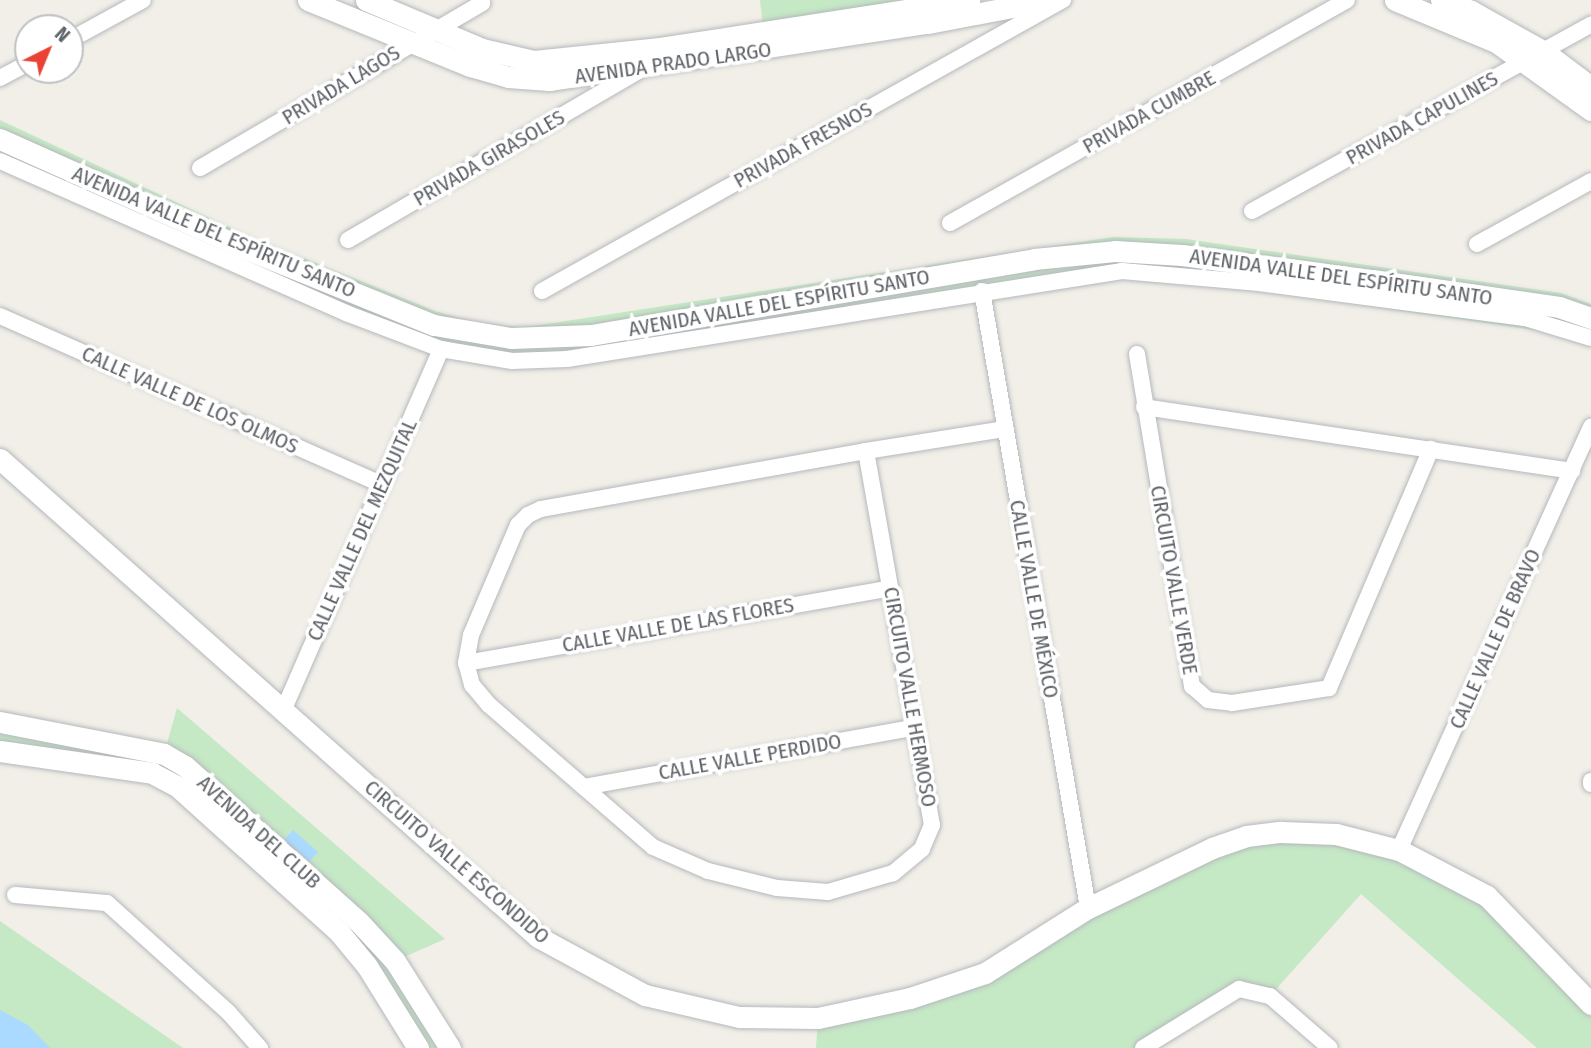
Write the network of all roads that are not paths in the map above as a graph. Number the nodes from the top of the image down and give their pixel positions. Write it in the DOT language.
graph roads {
  1 [pos="143,0"];
  2 [pos="308,0"];
  3 [pos="366,0"];
  4 [pos="1049,0"];
  5 [pos="1063,0"];
  6 [pos="1348,0"];
  7 [pos="1395,0"];
  8 [pos="1441,0"];
  9 [pos="482,3"];
  10 [pos="972,8"];
  11 [pos="1591,25"];
  12 [pos="437,30"];
  13 [pos="84,32"];
  14 [pos="989,41"];
  15 [pos="411,44"];
  16 [pos="660,48"];
  17 [pos="1535,56"];
  18 [pos="642,69"];
  19 [pos="1591,87"];
  20 [pos="1591,110"];
  21 [pos="0,139"];
  22 [pos="0,161"];
  23 [pos="200,168"];
  24 [pos="1591,181"];
  25 [pos="1252,211"];
  26 [pos="950,223"];
  27 [pos="348,240"];
  28 [pos="1477,244"];
  29 [pos="982,290"];
  30 [pos="542,291"];
  31 [pos="0,316"];
  32 [pos="1591,318"];
  33 [pos="1591,338"];
  34 [pos="441,349"];
  35 [pos="1137,354"];
  36 [pos="1144,407"];
  37 [pos="1591,427"];
  38 [pos="1005,429"];
  39 [pos="1431,449"];
  40 [pos="866,451"];
  41 [pos="0,460"];
  42 [pos="1572,471"];
  43 [pos="381,484"];
  44 [pos="890,588"];
  45 [pos="466,663"];
  46 [pos="283,711"];
  47 [pos="0,722"];
  48 [pos="916,727"];
  49 [pos="0,751"];
  50 [pos="584,787"];
  51 [pos="203,796"];
  52 [pos="1399,850"];
  53 [pos="15,895"];
  54 [pos="1088,908"];
  55 [pos="1591,1004"];
  56 [pos="260,1048"];
  57 [pos="418,1048"];
  58 [pos="450,1048"];
  59 [pos="1143,1048"];
  60 [pos="1330,1048"];
  1 -- 13 [label="street"];
  2 -- 15 [label="street, AVENIDA PRADO LARGO"];
  3 -- 12 [label="street, AVENIDA PRADO LARGO"];
  4 -- 10 [label="street, AVENIDA PRADO LARGO"];
  5 -- 14 [label="street, PRIVADA FRESNOS"];
  6 -- 26 [label="street, PRIVADA CUMBRE"];
  7 -- 17 [label="street"];
  8 -- 17 [label="street"];
  9 -- 12 [label="street, PRIVADA LAGOS"];
  10 -- 14 [label="street"];
  10 -- 16 [label="street, AVENIDA PRADO LARGO"];
  10 -- 18 [label="street, AVENIDA PRADO LARGO"];
  11 -- 17 [label="street, PRIVADA CAPULINES"];
  12 -- 15 [label="street, PRIVADA LAGOS"];
  12 -- 16 [label="street, AVENIDA PRADO LARGO"];
  14 -- 30 [label="street, PRIVADA FRESNOS"];
  15 -- 18 [label="street, AVENIDA PRADO LARGO"];
  15 -- 23 [label="street, PRIVADA LAGOS"];
  16 -- 18 [label="street, PRIVADA GIRASOLES"];
  17 -- 19 [label="street"];
  17 -- 20 [label="street"];
  17 -- 25 [label="street, PRIVADA CAPULINES"];
  18 -- 27 [label="street, PRIVADA GIRASOLES"];
  21 -- 32 [label="street, AVENIDA VALLE DEL ESPÍRITU SANTO"];
  22 -- 34 [label="street"];
  24 -- 28 [label="street"];
  29 -- 33 [label="street"];
  29 -- 34 [label="street"];
  29 -- 38 [label="street, CALLE VALLE DE MÉXICO"];
  31 -- 43 [label="street, CALLE VALLE DE LOS OLMOS"];
  34 -- 43 [label="street, CALLE VALLE DEL MEZQUITAL"];
  35 -- 36 [label="street, CIRCUITO VALLE VERDE"];
  36 -- 39 [label="street"];
  36 -- 39 [label="street, CIRCUITO VALLE VERDE"];
  37 -- 42 [label="street, CALLE VALLE DE BRAVO"];
  38 -- 40 [label="street"];
  38 -- 54 [label="street, CALLE VALLE DE MÉXICO"];
  39 -- 42 [label="street"];
  40 -- 44 [label="street, CIRCUITO VALLE HERMOSO"];
  40 -- 45 [label="street"];
  41 -- 46 [label="street, CIRCUITO VALLE ESCONDIDO"];
  42 -- 52 [label="street, CALLE VALLE DE BRAVO"];
  43 -- 46 [label="street, CALLE VALLE DEL MEZQUITAL"];
  44 -- 45 [label="street, CALLE VALLE DE LAS FLORES"];
  44 -- 48 [label="street, CIRCUITO VALLE HERMOSO"];
  45 -- 50 [label="street, CIRCUITO VALLE HERMOSO"];
  46 -- 54 [label="street, CIRCUITO VALLE ESCONDIDO"];
  47 -- 51 [label="street, AVENIDA DEL CLUB"];
  48 -- 50 [label="street, CALLE VALLE PERDIDO"];
  48 -- 50 [label="street, CIRCUITO VALLE HERMOSO"];
  49 -- 51 [label="street, AVENIDA DEL CLUB"];
  51 -- 57 [label="street, AVENIDA DEL CLUB"];
  51 -- 58 [label="street, AVENIDA DEL CLUB"];
  52 -- 54 [label="street, CIRCUITO VALLE ESCONDIDO"];
  52 -- 55 [label="street, CIRCUITO VALLE ESCONDIDO"];
  53 -- 56 [label="street"];
  59 -- 60 [label="street"];
}
